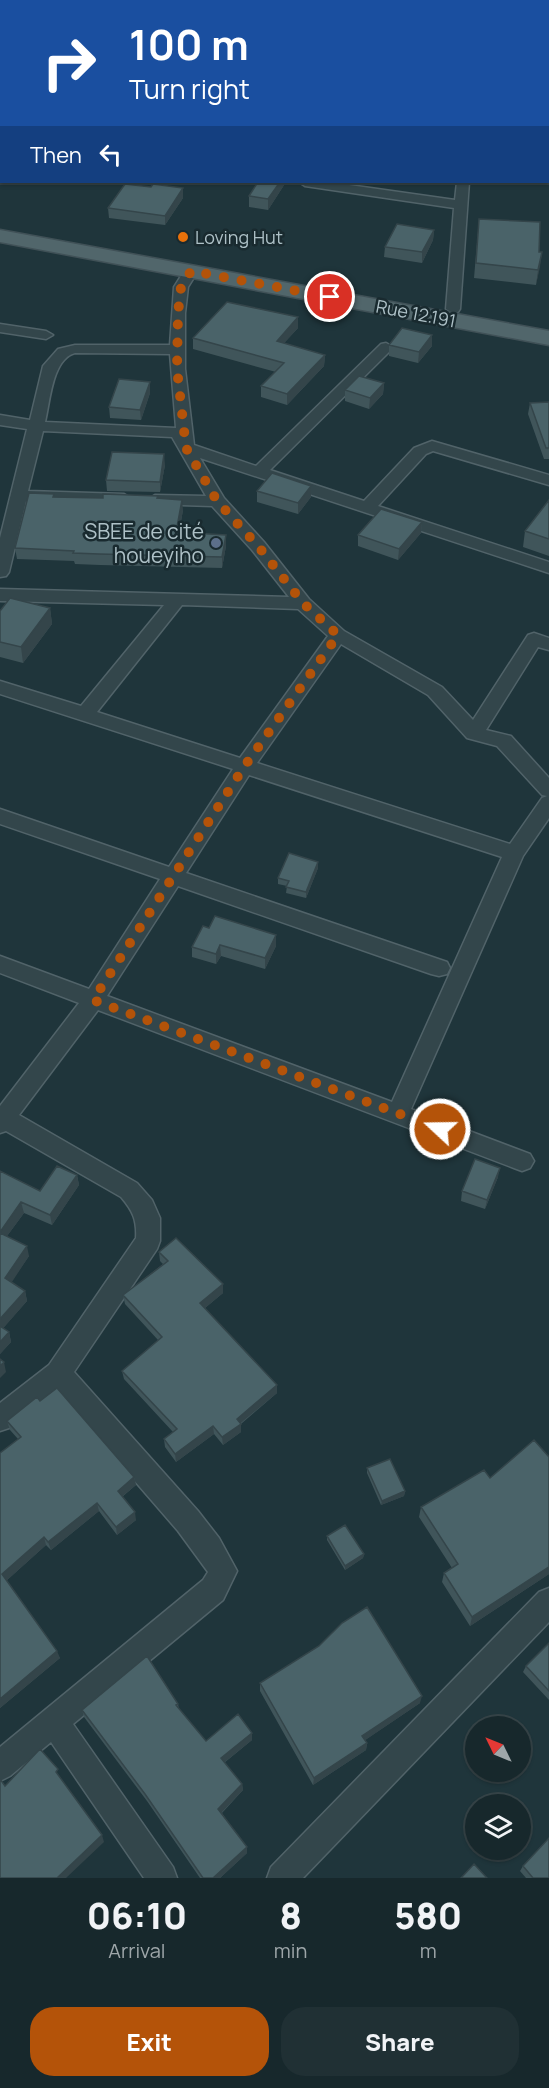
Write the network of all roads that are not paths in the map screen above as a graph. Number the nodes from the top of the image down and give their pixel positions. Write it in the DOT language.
graph roads {
  1 [pos="312,183"];
  2 [pos="463,183"];
  3 [pos="460,205"];
  4 [pos="0,225"];
  5 [pos="0,236"];
  6 [pos="191,271"];
  7 [pos="453,309"];
  8 [pos="549,324"];
  9 [pos="0,328"];
  10 [pos="46,335"];
  11 [pos="549,338"];
  12 [pos="386,347"];
  13 [pos="177,350"];
  14 [pos="0,420"];
  15 [pos="35,426"];
  16 [pos="186,448"];
  17 [pos="259,472"];
  18 [pos="549,480"];
  19 [pos="18,496"];
  20 [pos="217,501"];
  21 [pos="367,508"];
  22 [pos="549,568"];
  23 [pos="0,572"];
  24 [pos="0,595"];
  25 [pos="178,599"];
  26 [pos="303,603"];
  27 [pos="338,635"];
  28 [pos="549,644"];
  29 [pos="0,687"];
  30 [pos="84,715"];
  31 [pos="474,733"];
  32 [pos="244,767"];
  33 [pos="549,790"];
  34 [pos="549,803"];
  35 [pos="0,816"];
  36 [pos="513,854"];
  37 [pos="175,877"];
  38 [pos="0,964"];
  39 [pos="439,968"];
  40 [pos="93,1000"];
  41 [pos="398,1113"];
  42 [pos="2,1121"];
  43 [pos="522,1161"];
  44 [pos="58,1373"];
  45 [pos="0,1419"];
  46 [pos="549,1602"];
  47 [pos="54,1721"];
  48 [pos="0,1766"];
  49 [pos="162,1878"];
  50 [pos="282,1878"];
  1 -- 3 [label="street"];
  2 -- 3 [label="street"];
  3 -- 7 [label="street"];
  4 -- 7 [label="main road, Rue 12.191"];
  5 -- 6 [label="main road, Rue 12.191"];
  6 -- 11 [label="main road, Rue 12.191"];
  6 -- 13 [label="street"];
  7 -- 8 [label="main road, Rue 12.191"];
  9 -- 10 [label="street"];
  12 -- 17 [label="street"];
  13 -- 15 [label="street"];
  13 -- 16 [label="street"];
  14 -- 15 [label="street"];
  15 -- 16 [label="street"];
  15 -- 19 [label="street"];
  16 -- 17 [label="street"];
  16 -- 20 [label="street"];
  17 -- 21 [label="street"];
  18 -- 21 [label="street"];
  19 -- 20 [label="street"];
  19 -- 23 [label="street"];
  20 -- 26 [label="street"];
  21 -- 22 [label="street"];
  24 -- 25 [label="street"];
  25 -- 26 [label="street"];
  25 -- 30 [label="street"];
  26 -- 27 [label="street"];
  27 -- 31 [label="street"];
  27 -- 32 [label="street"];
  28 -- 31 [label="street"];
  29 -- 30 [label="street"];
  30 -- 32 [label="street"];
  31 -- 33 [label="street"];
  32 -- 36 [label="street"];
  32 -- 37 [label="street"];
  34 -- 36 [label="street"];
  35 -- 37 [label="street"];
  36 -- 41 [label="street"];
  37 -- 39 [label="street"];
  37 -- 40 [label="street"];
  38 -- 40 [label="street"];
  40 -- 41 [label="street"];
  40 -- 42 [label="street"];
  41 -- 43 [label="street"];
  42 -- 44 [label="street"];
  44 -- 45 [label="street"];
  44 -- 47 [label="street"];
  46 -- 50 [label="street"];
  47 -- 48 [label="street"];
  47 -- 49 [label="street"];
}
